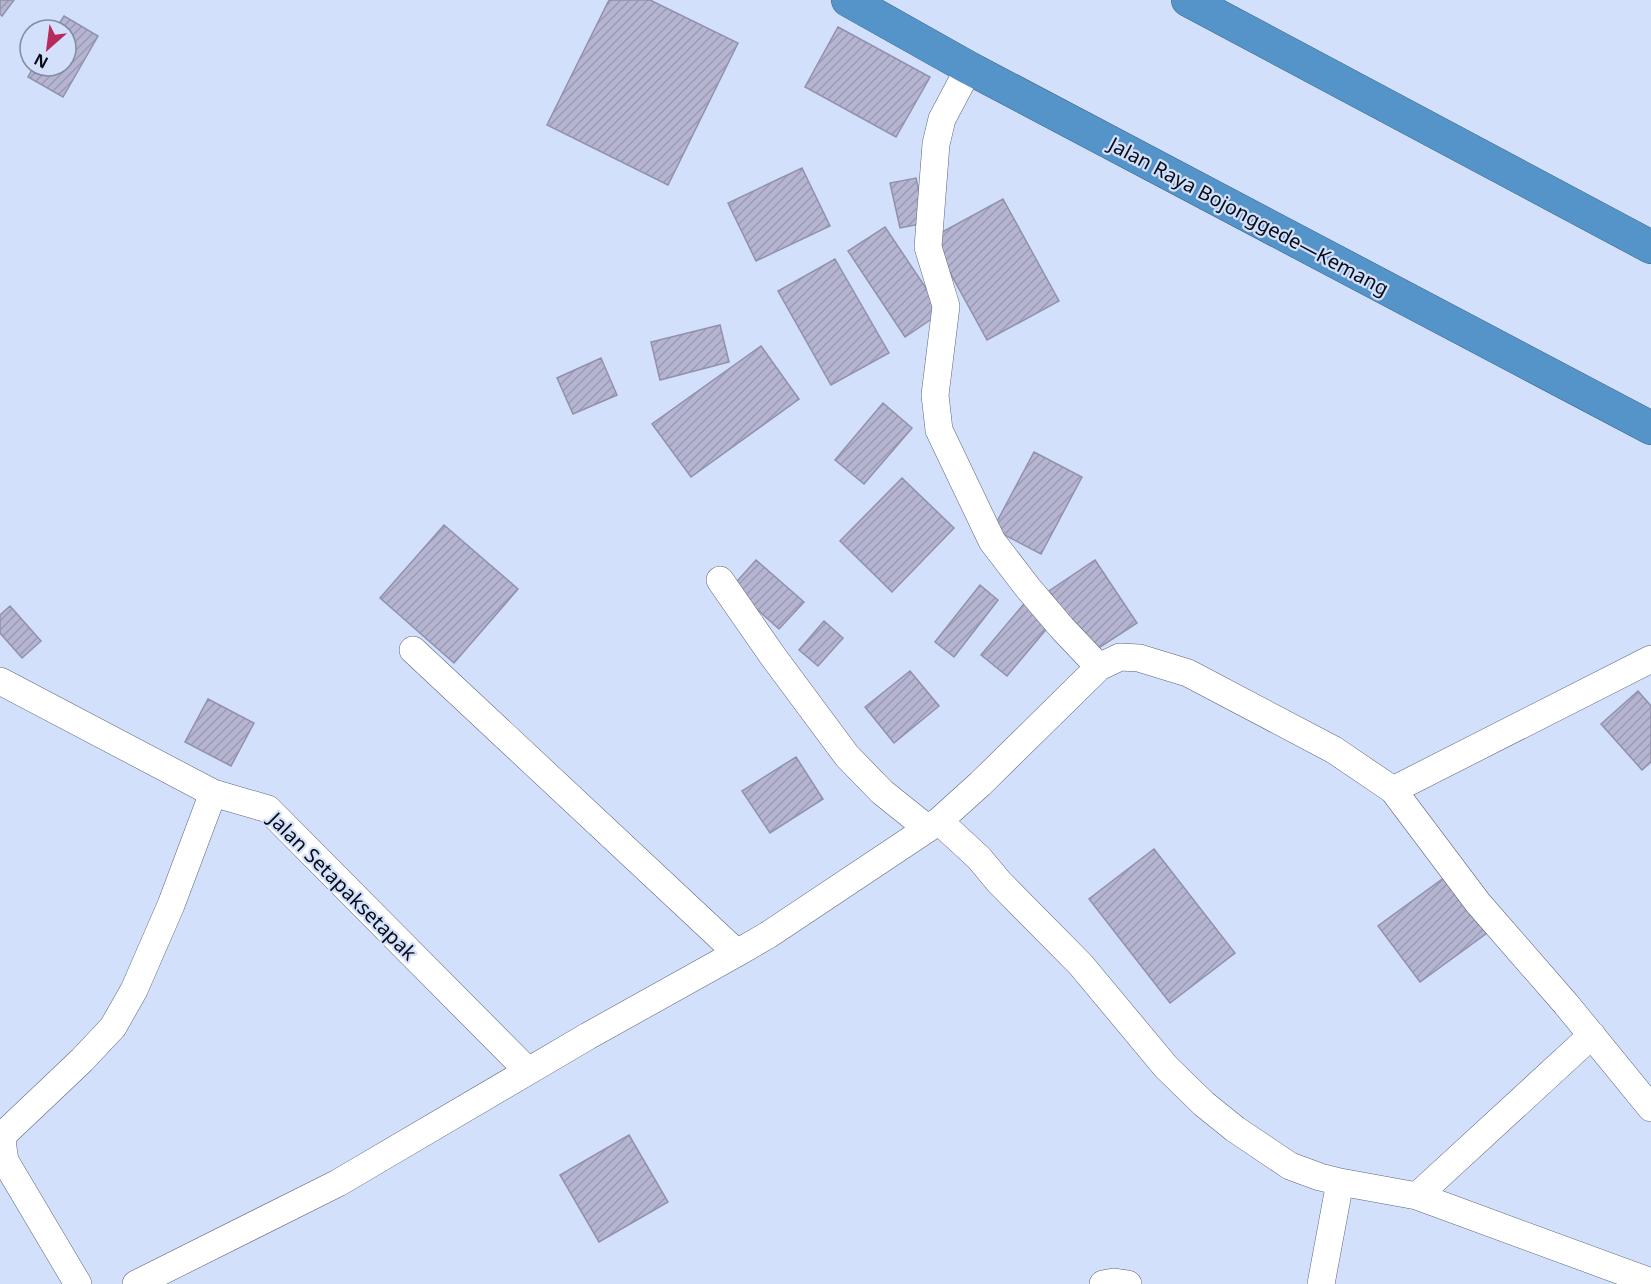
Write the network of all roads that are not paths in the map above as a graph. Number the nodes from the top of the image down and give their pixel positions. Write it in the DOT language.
graph roads {
  1 [pos="848,0"];
  2 [pos="1188,0"];
  3 [pos="969,68"];
  4 [pos="1651,248"];
  5 [pos="1651,428"];
  6 [pos="720,580"];
  7 [pos="412,650"];
  8 [pos="1651,659"];
  9 [pos="1099,667"];
  10 [pos="0,681"];
  11 [pos="1393,790"];
  12 [pos="213,793"];
  13 [pos="933,825"];
  14 [pos="737,953"];
  15 [pos="1592,1035"];
  16 [pos="528,1071"];
  17 [pos="1651,1108"];
  18 [pos="1340,1182"];
  19 [pos="1417,1196"];
  20 [pos="1651,1282"];
  21 [pos="78,1284"];
  22 [pos="136,1284"];
  23 [pos="1103,1284"];
  24 [pos="1128,1284"];
  25 [pos="1321,1284"];
  1 -- 3 [label="highway, Jalan Raya Bojonggede—Kemang"];
  2 -- 4 [label="highway"];
  3 -- 5 [label="highway, Jalan Raya Bojonggede—Kemang"];
  3 -- 9 [label="street"];
  6 -- 13 [label="street"];
  7 -- 14 [label="street"];
  8 -- 11 [label="street"];
  9 -- 11 [label="street"];
  9 -- 13 [label="street"];
  10 -- 12 [label="street, Jalan Setapaksetapak"];
  11 -- 15 [label="street"];
  12 -- 16 [label="street, Jalan Setapaksetapak"];
  12 -- 21 [label="street"];
  13 -- 14 [label="street"];
  13 -- 18 [label="street"];
  14 -- 16 [label="street"];
  15 -- 17 [label="street"];
  15 -- 19 [label="street"];
  16 -- 22 [label="street"];
  18 -- 19 [label="street"];
  18 -- 25 [label="street"];
  19 -- 20 [label="street"];
  23 -- 24 [label="street"];
}
